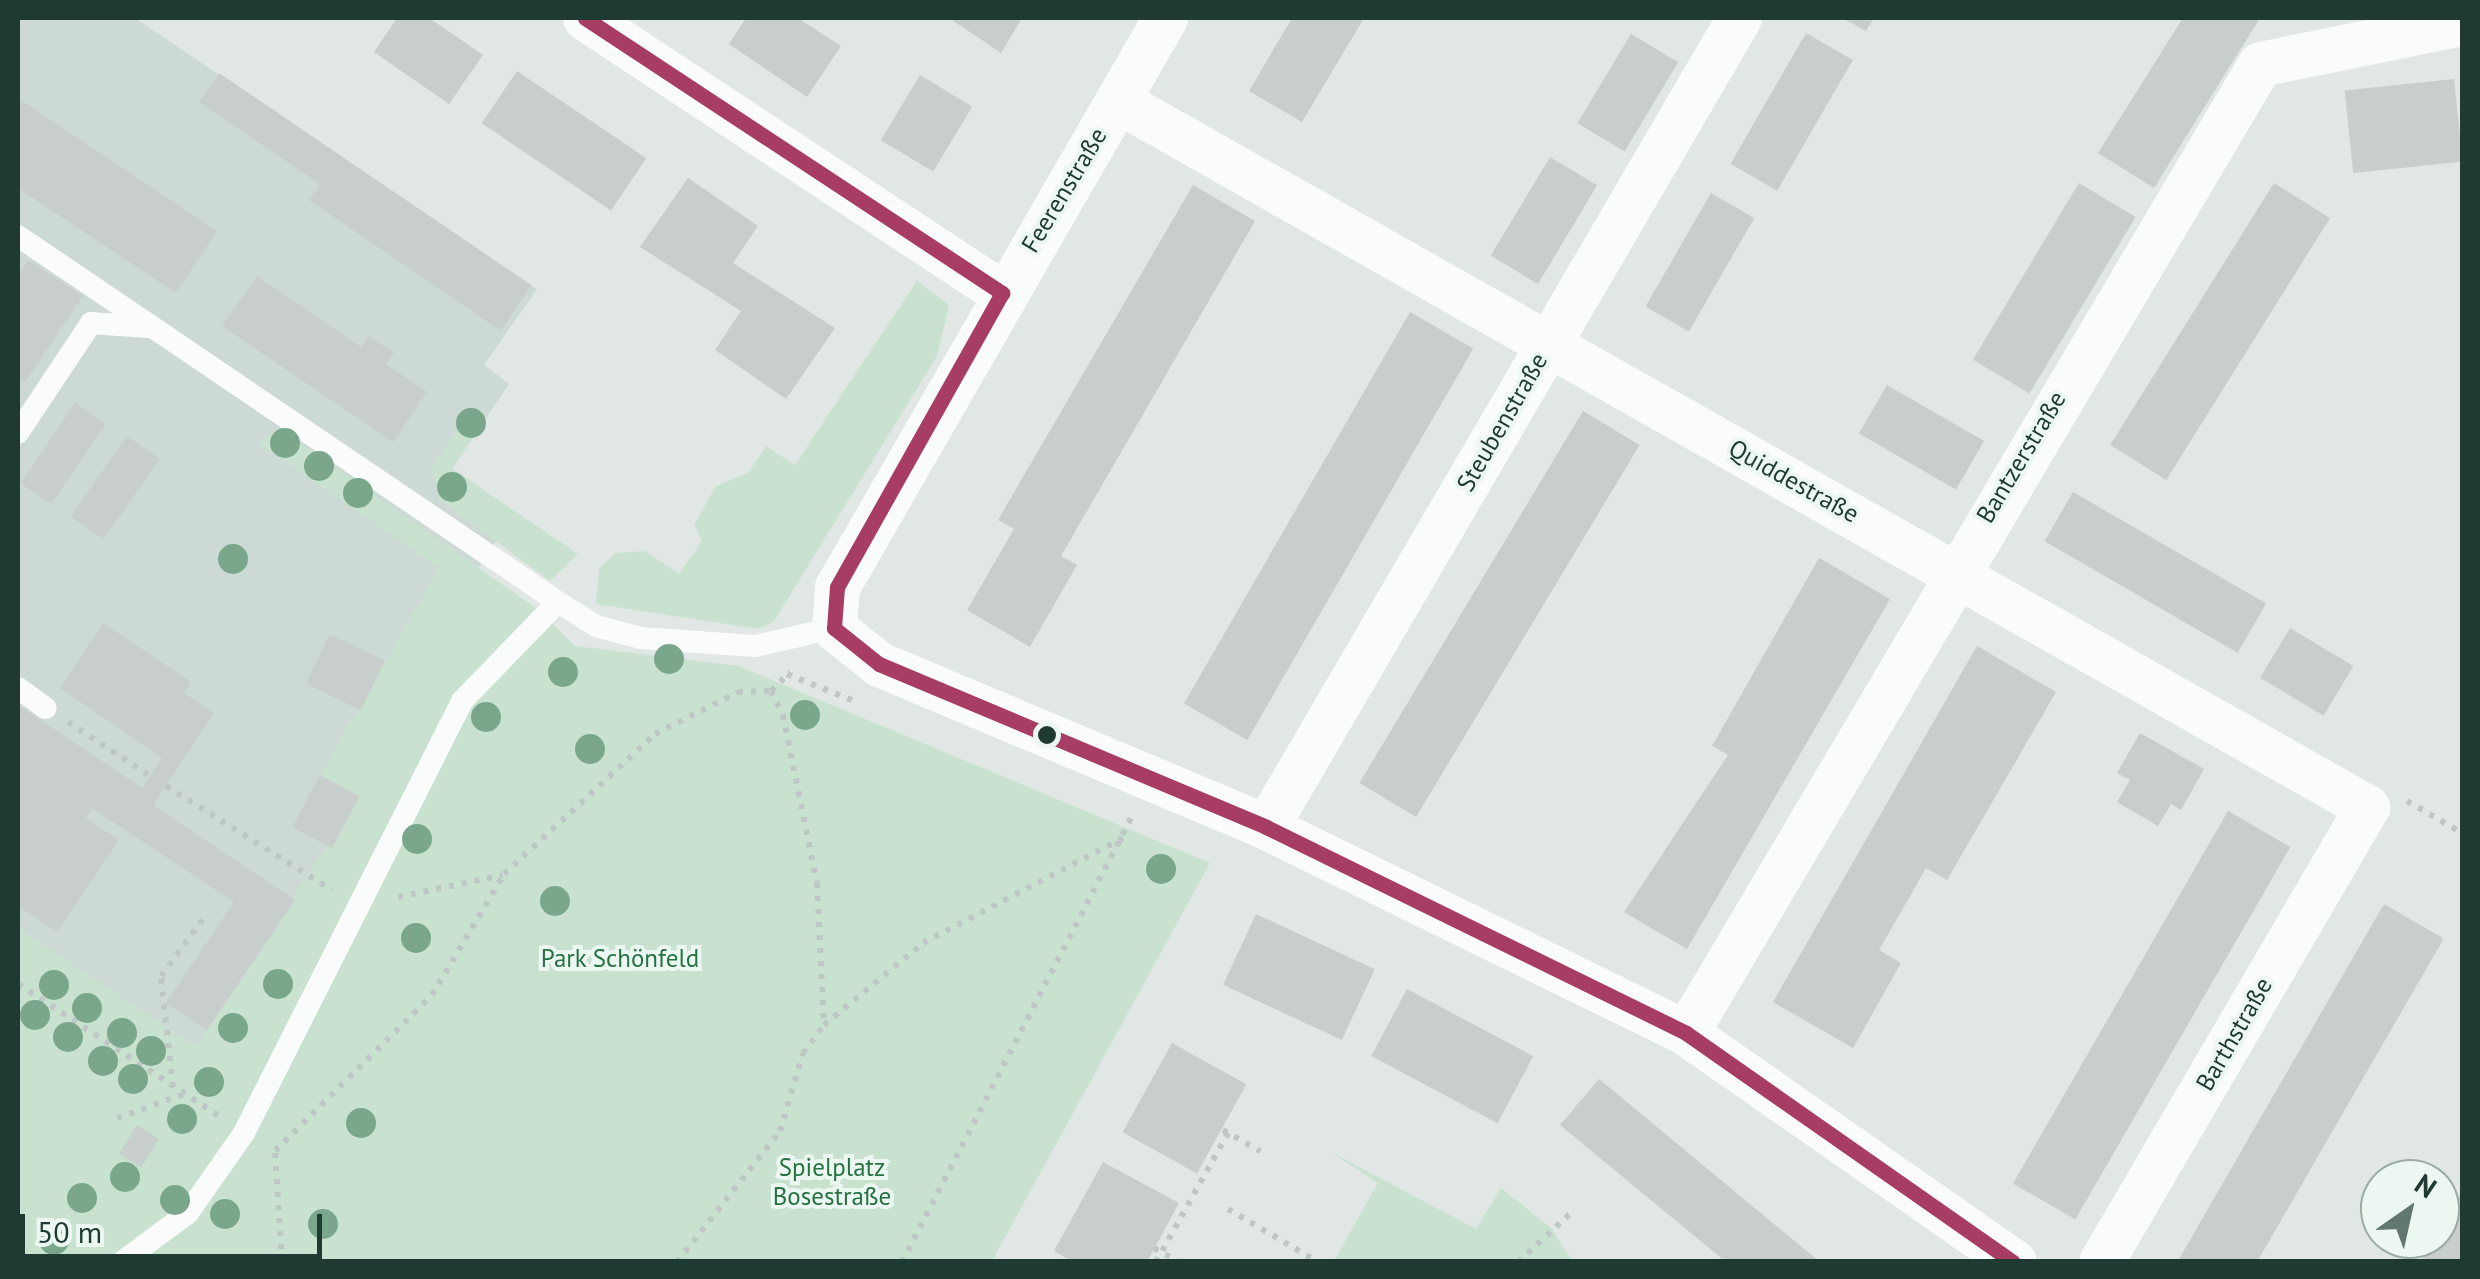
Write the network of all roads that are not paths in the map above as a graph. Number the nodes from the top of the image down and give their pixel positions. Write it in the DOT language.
graph roads {
  1 [pos="585,18"];
  2 [pos="1164,18"];
  3 [pos="1739,18"];
  4 [pos="2462,23"];
  5 [pos="1118,101"];
  6 [pos="18,236"];
  7 [pos="1002,292"];
  8 [pos="152,328"];
  9 [pos="1547,344"];
  10 [pos="18,433"];
  11 [pos="1954,568"];
  12 [pos="558,602"];
  13 [pos="834,628"];
  14 [pos="18,688"];
  15 [pos="46,708"];
  16 [pos="2368,807"];
  17 [pos="1266,827"];
  18 [pos="1686,1033"];
  19 [pos="122,1262"];
  20 [pos="2014,1262"];
  21 [pos="2100,1262"];
  1 -- 7 [label="street"];
  2 -- 5 [label="street, Feerenstraße"];
  3 -- 9 [label="street, Steubenstraße"];
  4 -- 11 [label="street, Bantzerstraße"];
  5 -- 7 [label="street, Feerenstraße"];
  5 -- 9 [label="street, Quiddestraße"];
  6 -- 8 [label="lane"];
  7 -- 13 [label="street, Feerenstraße"];
  8 -- 10 [label="lane"];
  8 -- 12 [label="lane"];
  9 -- 11 [label="street, Quiddestraße"];
  9 -- 17 [label="street, Steubenstraße"];
  11 -- 16 [label="street, Quiddestraße"];
  11 -- 18 [label="street, Bantzerstraße"];
  12 -- 13 [label="lane"];
  12 -- 19 [label="lane"];
  13 -- 17 [label="street"];
  14 -- 15 [label="lane"];
  16 -- 21 [label="street, Barthstraße"];
  17 -- 18 [label="street"];
  18 -- 20 [label="street"];
}
